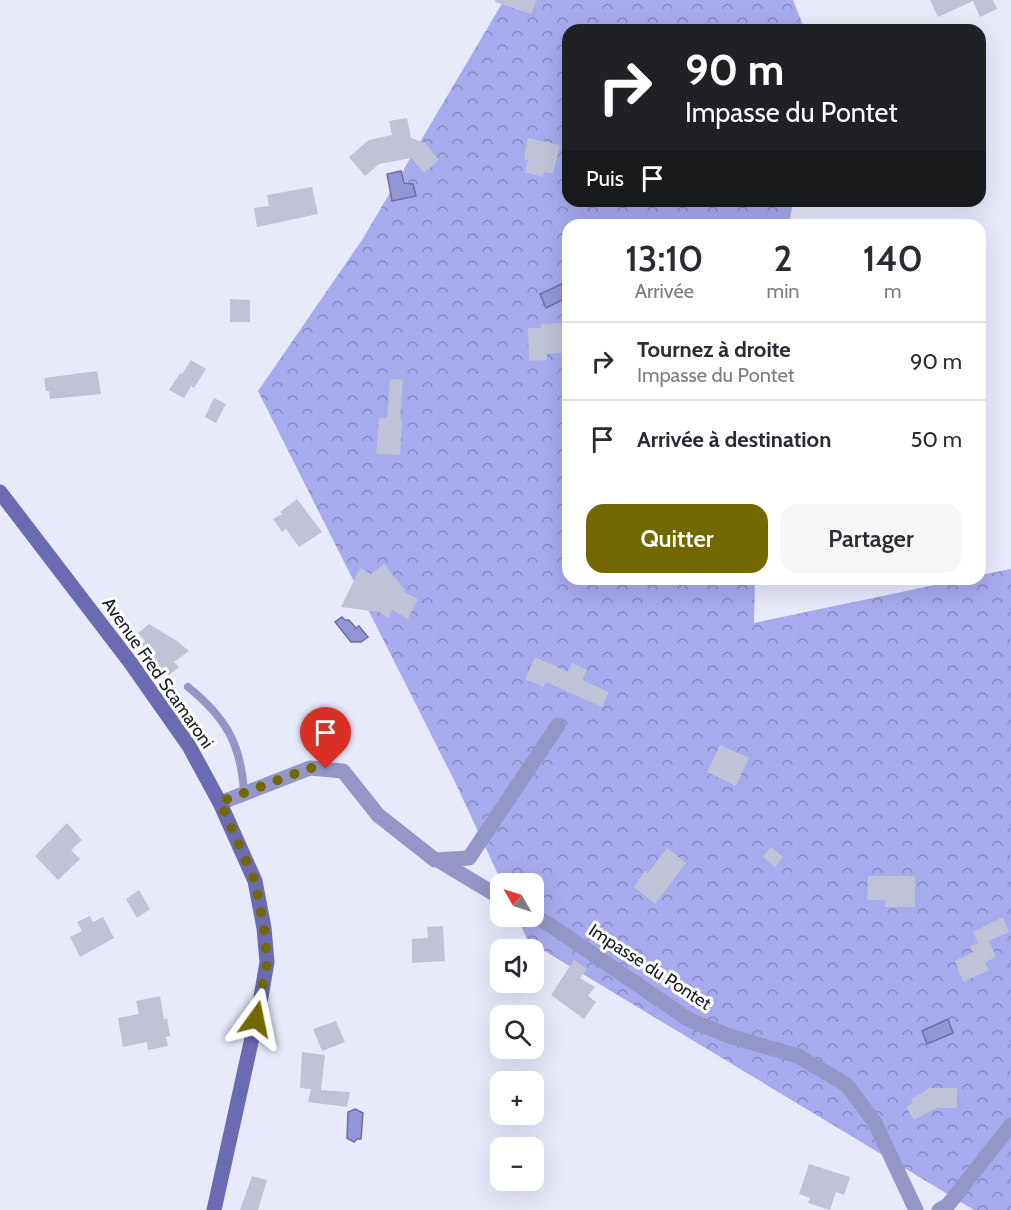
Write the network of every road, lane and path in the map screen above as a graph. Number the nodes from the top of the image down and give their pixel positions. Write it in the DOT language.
graph roads {
  1 [pos="0,492"];
  2 [pos="188,687"];
  3 [pos="558,725"];
  4 [pos="244,792"];
  5 [pos="220,802"];
  6 [pos="438,860"];
  7 [pos="490,891"];
  8 [pos="544,923"];
  9 [pos="1011,1125"];
  10 [pos="214,1210"];
  11 [pos="916,1210"];
  12 [pos="939,1210"];
  1 -- 5 [label="main road, Avenue Fred Scamaroni"];
  2 -- 4 [label="lane"];
  3 -- 6 [label="street"];
  4 -- 5 [label="street"];
  4 -- 6 [label="street"];
  5 -- 10 [label="main road, Avenue Fred Scamaroni"];
  6 -- 7 [label="street"];
  8 -- 11 [label="street, Impasse du Pontet"];
  9 -- 12 [label="street"];
}
